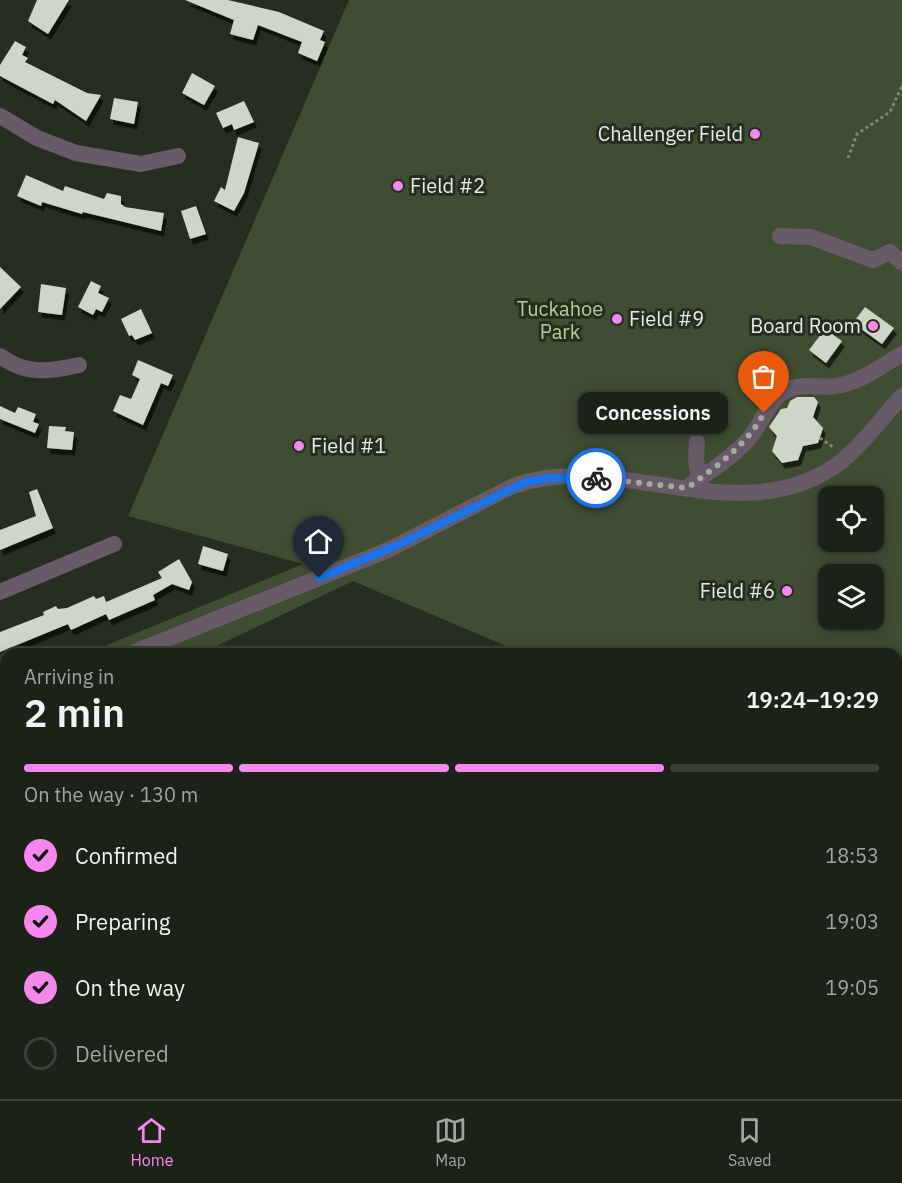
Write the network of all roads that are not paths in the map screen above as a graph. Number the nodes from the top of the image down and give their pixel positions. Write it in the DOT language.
graph roads {
  1 [pos="0,116"];
  2 [pos="178,156"];
  3 [pos="780,236"];
  4 [pos="902,263"];
  5 [pos="902,354"];
  6 [pos="0,356"];
  7 [pos="79,365"];
  8 [pos="902,396"];
  9 [pos="697,442"];
  10 [pos="693,483"];
  11 [pos="114,544"];
  12 [pos="0,592"];
  13 [pos="145,648"];
  1 -- 2 [label="street"];
  3 -- 4 [label="street"];
  5 -- 10 [label="street"];
  6 -- 7 [label="street"];
  8 -- 10 [label="street"];
  9 -- 10 [label="street"];
  10 -- 13 [label="street"];
  11 -- 12 [label="street"];
}
